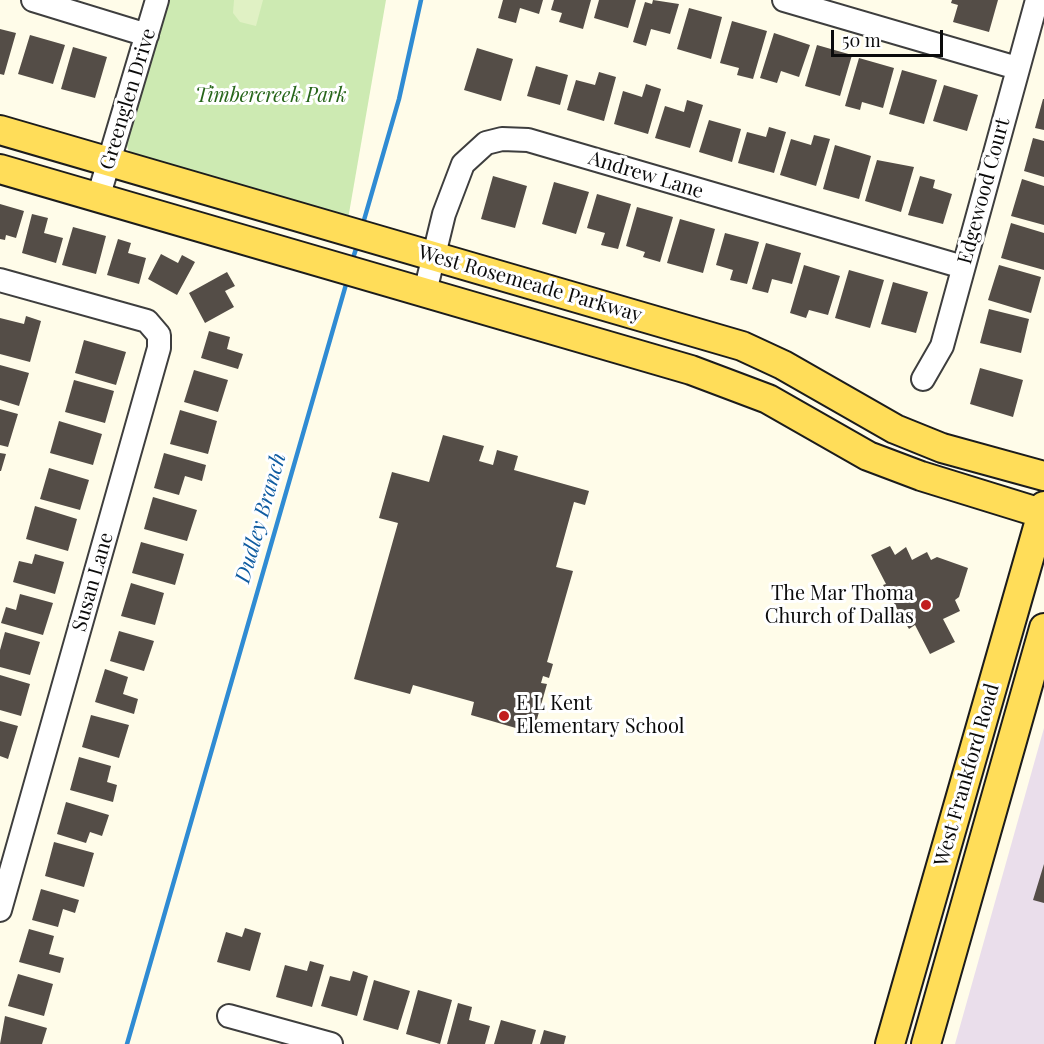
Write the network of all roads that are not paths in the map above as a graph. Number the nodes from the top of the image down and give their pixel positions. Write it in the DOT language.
graph roads {
  1 [pos="33,0"];
  2 [pos="157,0"];
  3 [pos="784,0"];
  4 [pos="1037,0"];
  5 [pos="147,35"];
  6 [pos="1017,68"];
  7 [pos="0,130"];
  8 [pos="109,161"];
  9 [pos="0,169"];
  10 [pos="98,198"];
  11 [pos="423,253"];
  12 [pos="963,267"];
  13 [pos="0,280"];
  14 [pos="415,289"];
  15 [pos="923,379"];
  16 [pos="1044,476"];
  17 [pos="1043,511"];
  18 [pos="1044,627"];
  19 [pos="4,878"];
  20 [pos="0,910"];
  21 [pos="229,1016"];
  22 [pos="331,1044"];
  23 [pos="890,1044"];
  24 [pos="926,1044"];
  1 -- 5 [label="street"];
  2 -- 5 [label="street, Greenglen Drive"];
  3 -- 6 [label="street"];
  4 -- 6 [label="street, Edgewood Court"];
  5 -- 8 [label="street, Greenglen Drive"];
  6 -- 12 [label="street, Edgewood Court"];
  7 -- 8 [label="main road, West Rosemeade Parkway"];
  8 -- 10 [label="street, Greenglen Drive"];
  8 -- 11 [label="main road, West Rosemeade Parkway"];
  9 -- 10 [label="main road, West Rosemeade Parkway"];
  10 -- 14 [label="main road, West Rosemeade Parkway"];
  11 -- 12 [label="street, Andrew Lane"];
  11 -- 14 [label="street, Andrew Lane"];
  11 -- 16 [label="main road, West Rosemeade Parkway"];
  12 -- 15 [label="street, Edgewood Court"];
  13 -- 19 [label="street, Susan Lane"];
  14 -- 17 [label="main road, West Rosemeade Parkway"];
  17 -- 23 [label="main road, West Frankford Road"];
  18 -- 24 [label="main road, West Frankford Road"];
  19 -- 20 [label="street, Susan Lane"];
  21 -- 22 [label="street"];
}
